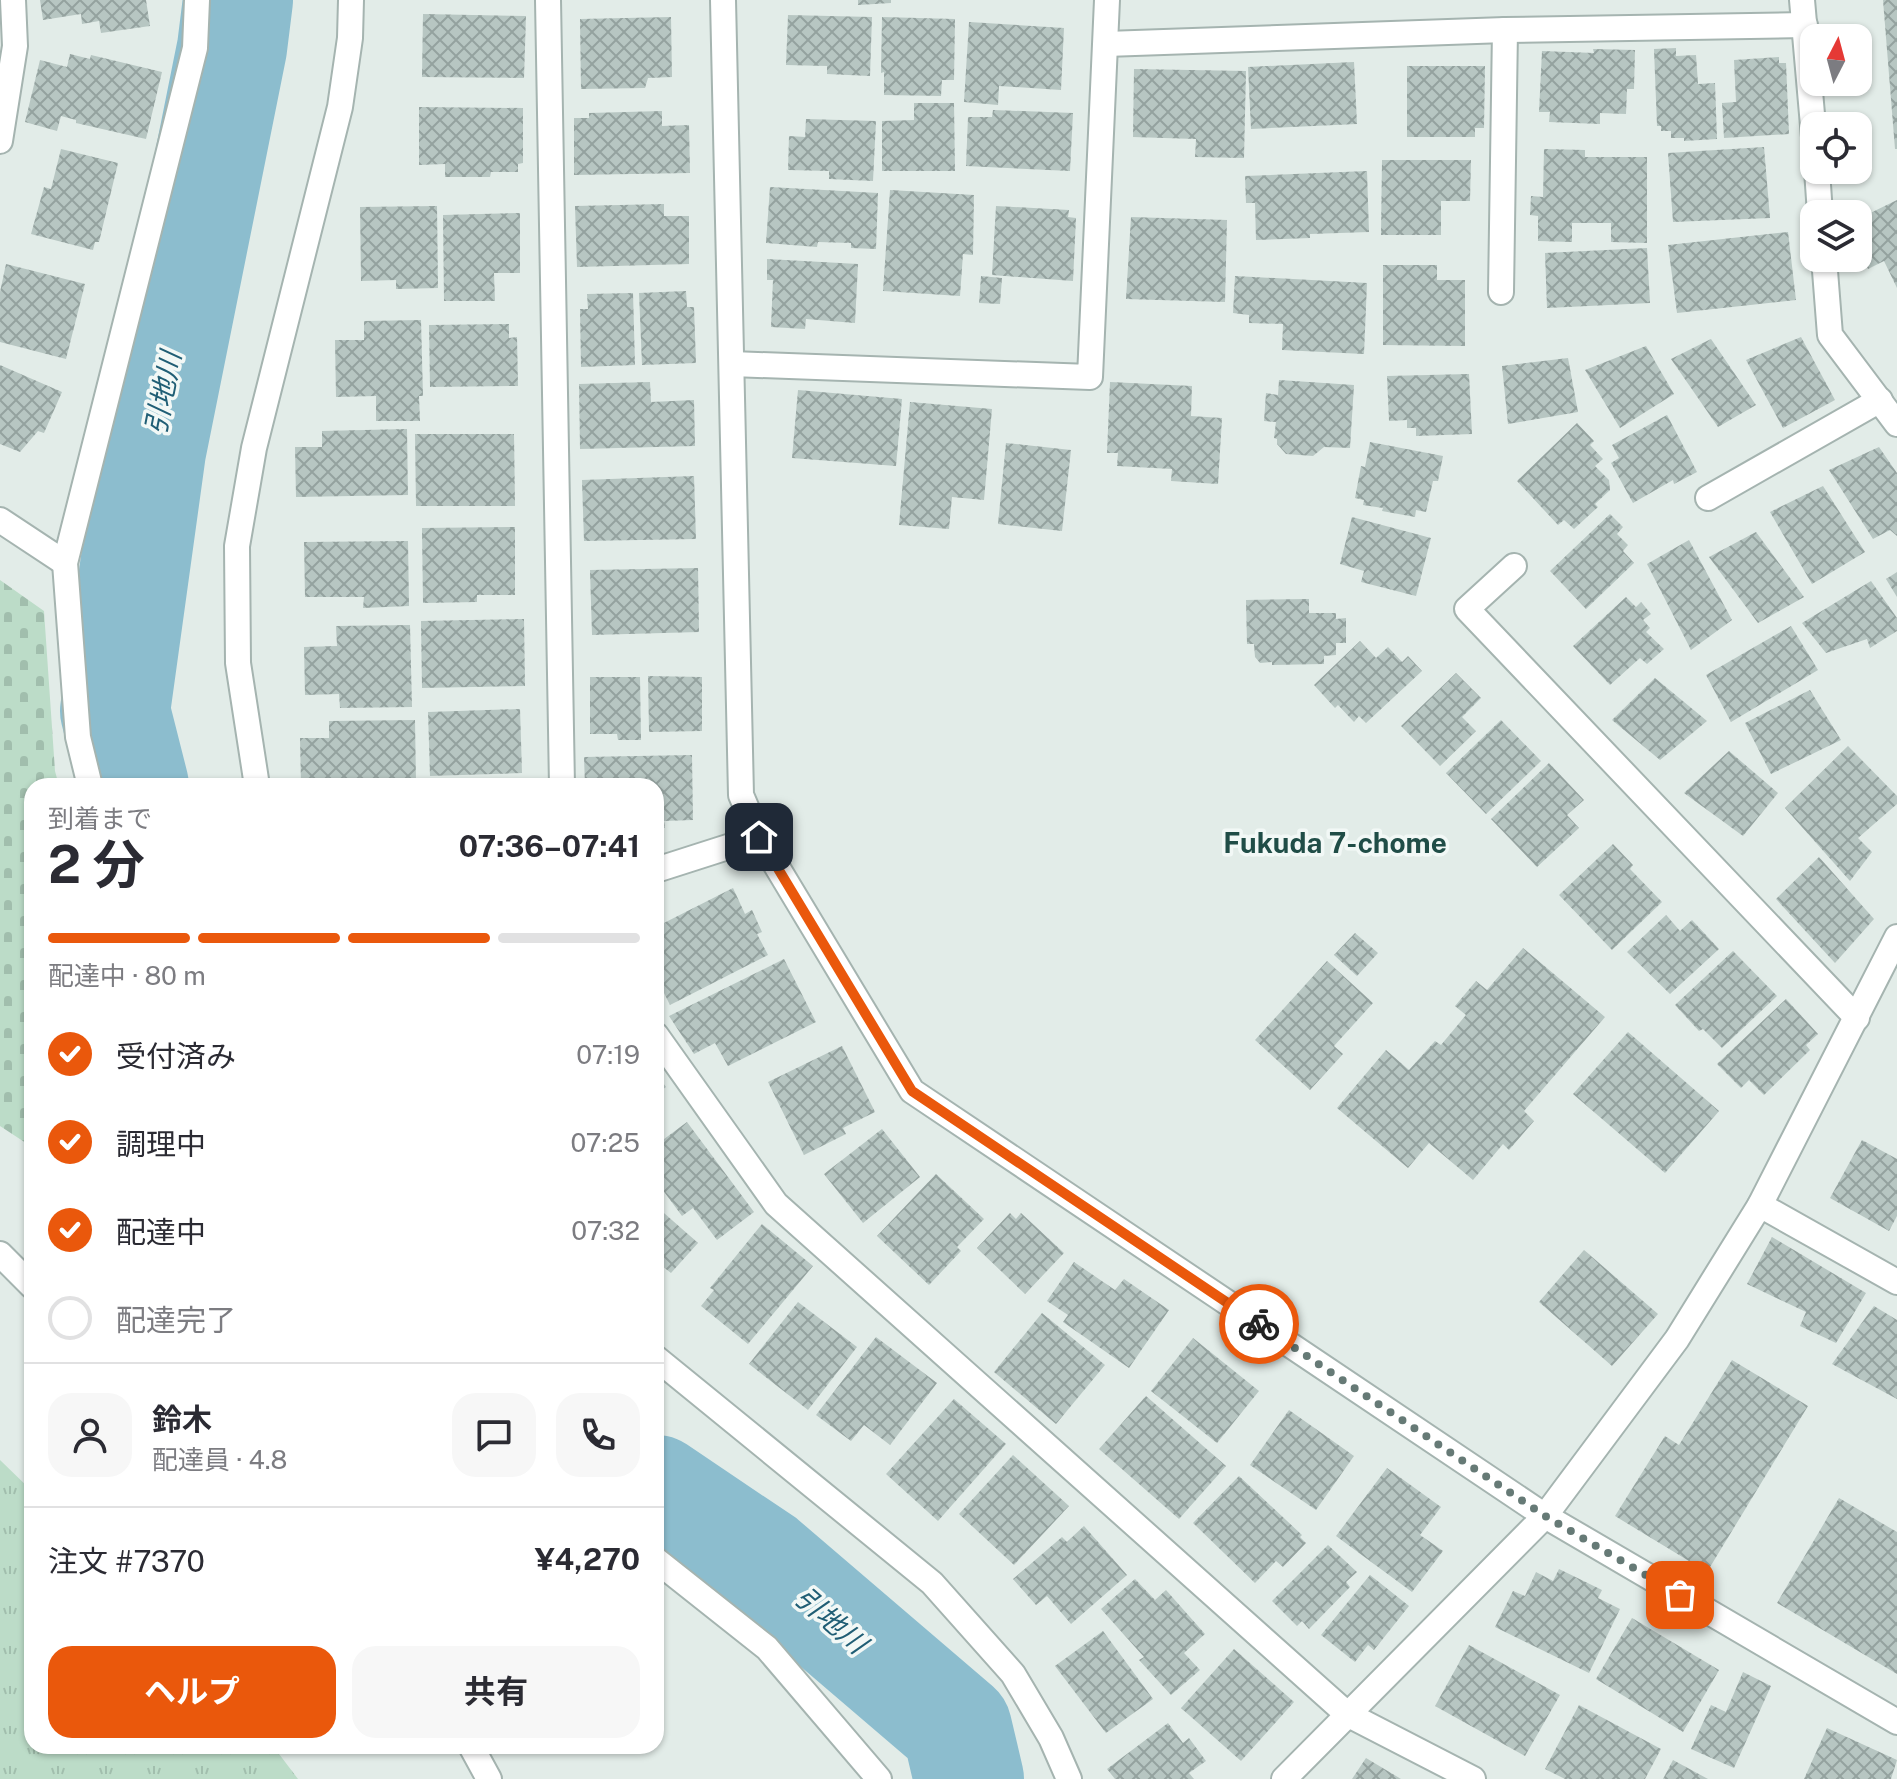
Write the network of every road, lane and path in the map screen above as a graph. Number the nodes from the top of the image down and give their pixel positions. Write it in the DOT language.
graph roads {
  1 [pos="13,0"];
  2 [pos="197,0"];
  3 [pos="351,0"];
  4 [pos="548,0"];
  5 [pos="723,0"];
  6 [pos="1107,0"];
  7 [pos="1802,0"];
  8 [pos="1805,24"];
  9 [pos="1800,25"];
  10 [pos="1505,30"];
  11 [pos="1106,44"];
  12 [pos="0,141"];
  13 [pos="1825,272"];
  14 [pos="1501,292"];
  15 [pos="732,364"];
  16 [pos="1880,400"];
  17 [pos="1897,424"];
  18 [pos="1708,498"];
  19 [pos="0,520"];
  20 [pos="65,563"];
  21 [pos="1514,566"];
  22 [pos="88,778"];
  23 [pos="256,778"];
  24 [pos="562,778"];
  25 [pos="759,837"];
  26 [pos="664,867"];
  27 [pos="1897,937"];
  28 [pos="1857,1018"];
  29 [pos="664,1046"];
  30 [pos="1760,1205"];
  31 [pos="0,1254"];
  32 [pos="24,1278"];
  33 [pos="1897,1282"];
  34 [pos="664,1365"];
  35 [pos="1545,1516"];
  36 [pos="664,1566"];
  37 [pos="1347,1714"];
  38 [pos="1897,1722"];
  39 [pos="475,1754"];
  40 [pos="489,1779"];
  41 [pos="879,1779"];
  42 [pos="1069,1779"];
  43 [pos="1284,1779"];
  44 [pos="1473,1779"];
  1 -- 12 [label="street"];
  2 -- 20 [label="street"];
  3 -- 23 [label="street"];
  4 -- 24 [label="street"];
  5 -- 15 [label="street"];
  6 -- 11 [label="street"];
  7 -- 8 [label="street"];
  9 -- 10 [label="street"];
  10 -- 11 [label="street"];
  10 -- 14 [label="street"];
  11 -- 15 [label="street"];
  13 -- 16 [label="street"];
  15 -- 25 [label="street"];
  16 -- 17 [label="street"];
  16 -- 18 [label="street"];
  19 -- 20 [label="street"];
  20 -- 22 [label="street"];
  21 -- 28 [label="street"];
  25 -- 26 [label="street"];
  25 -- 35 [label="street"];
  27 -- 28 [label="street"];
  28 -- 30 [label="street"];
  29 -- 37 [label="street"];
  30 -- 33 [label="street"];
  30 -- 35 [label="street"];
  31 -- 32 [label="street"];
  34 -- 42 [label="street"];
  35 -- 37 [label="street"];
  35 -- 38 [label="street"];
  36 -- 41 [label="street"];
  37 -- 43 [label="street"];
  37 -- 44 [label="street"];
  39 -- 40 [label="street"];
}
